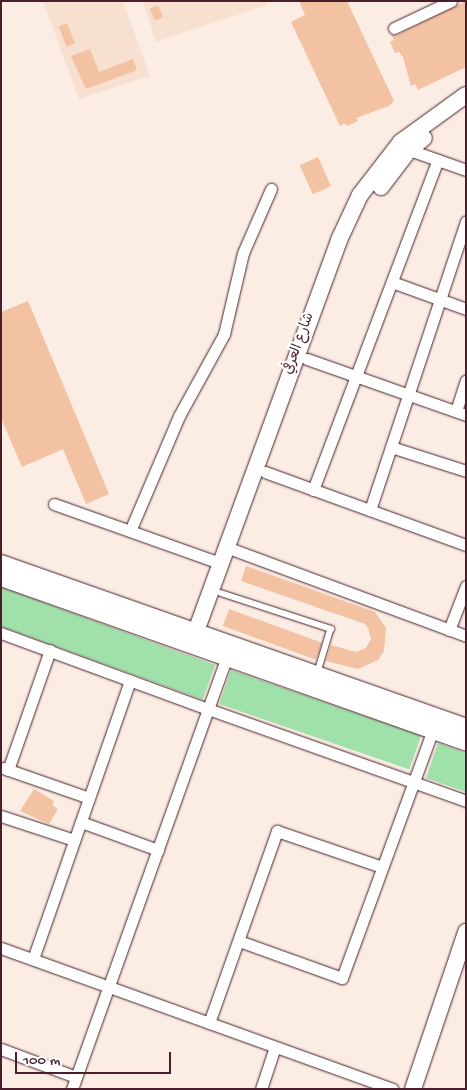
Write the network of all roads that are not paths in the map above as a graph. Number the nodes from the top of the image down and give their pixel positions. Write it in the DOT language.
graph roads {
  1 [pos="451,1"];
  2 [pos="394,28"];
  3 [pos="466,95"];
  4 [pos="466,108"];
  5 [pos="403,148"];
  6 [pos="438,160"];
  7 [pos="466,170"];
  8 [pos="271,189"];
  9 [pos="466,222"];
  10 [pos="392,282"];
  11 [pos="440,300"];
  12 [pos="466,309"];
  13 [pos="306,359"];
  14 [pos="356,375"];
  15 [pos="466,381"];
  16 [pos="409,394"];
  17 [pos="461,413"];
  18 [pos="391,447"];
  19 [pos="466,471"];
  20 [pos="265,472"];
  21 [pos="313,490"];
  22 [pos="54,504"];
  23 [pos="370,510"];
  24 [pos="130,531"];
  25 [pos="466,545"];
  26 [pos="231,549"];
  27 [pos="1,564"];
  28 [pos="220,564"];
  29 [pos="1,578"];
  30 [pos="466,586"];
  31 [pos="222,593"];
  32 [pos="449,630"];
  33 [pos="1,633"];
  34 [pos="200,636"];
  35 [pos="466,636"];
  36 [pos="50,650"];
  37 [pos="226,660"];
  38 [pos="317,676"];
  39 [pos="130,680"];
  40 [pos="208,708"];
  41 [pos="434,724"];
  42 [pos="466,727"];
  43 [pos="466,743"];
  44 [pos="5,769"];
  45 [pos="413,782"];
  46 [pos="89,798"];
  47 [pos="466,801"];
  48 [pos="1,816"];
  49 [pos="81,822"];
  50 [pos="74,840"];
  51 [pos="158,850"];
  52 [pos="382,867"];
  53 [pos="466,932"];
  54 [pos="239,942"];
  55 [pos="1,948"];
  56 [pos="33,959"];
  57 [pos="109,987"];
  58 [pos="209,1023"];
  59 [pos="275,1047"];
  60 [pos="1,1049"];
  61 [pos="76,1077"];
  62 [pos="72,1089"];
  63 [pos="261,1089"];
  64 [pos="392,1089"];
  65 [pos="413,1089"];
  1 -- 2 [label="street"];
  3 -- 5 [label="street, شارع العرفي"];
  4 -- 5 [label="street, شارع العرفي"];
  5 -- 6 [label="street"];
  5 -- 13 [label="street, شارع العرفي"];
  5 -- 26 [label="street, شارع العرفي"];
  6 -- 7 [label="street"];
  6 -- 10 [label="street"];
  8 -- 24 [label="street"];
  9 -- 11 [label="street"];
  10 -- 11 [label="street"];
  10 -- 14 [label="street"];
  11 -- 12 [label="street"];
  11 -- 16 [label="street"];
  13 -- 14 [label="street"];
  13 -- 20 [label="street, شارع العرفي"];
  14 -- 16 [label="street"];
  14 -- 21 [label="street"];
  15 -- 17 [label="street"];
  16 -- 17 [label="street"];
  16 -- 18 [label="street"];
  18 -- 19 [label="street"];
  18 -- 23 [label="street"];
  20 -- 21 [label="street"];
  20 -- 26 [label="street, شارع العرفي"];
  21 -- 23 [label="street"];
  22 -- 24 [label="street"];
  23 -- 25 [label="street"];
  24 -- 28 [label="street"];
  26 -- 28 [label="street, شارع العرفي"];
  26 -- 31 [label="street, شارع العرفي"];
  26 -- 32 [label="street"];
  27 -- 34 [label="street"];
  28 -- 34 [label="street, شارع العرفي"];
  29 -- 37 [label="street"];
  30 -- 32 [label="street"];
  31 -- 34 [label="street, شارع العرفي"];
  31 -- 38 [label="lane"];
  32 -- 35 [label="street"];
  33 -- 36 [label="street"];
  34 -- 38 [label="street"];
  36 -- 39 [label="street"];
  36 -- 44 [label="street"];
  37 -- 40 [label="street"];
  37 -- 41 [label="street"];
  38 -- 41 [label="street"];
  39 -- 40 [label="street"];
  39 -- 46 [label="street"];
  40 -- 45 [label="street"];
  40 -- 51 [label="street"];
  41 -- 42 [label="street"];
  41 -- 43 [label="street"];
  41 -- 45 [label="street"];
  44 -- 46 [label="street"];
  45 -- 47 [label="street"];
  45 -- 52 [label="street"];
  46 -- 49 [label="street"];
  48 -- 50 [label="street"];
  49 -- 50 [label="street"];
  49 -- 51 [label="street"];
  50 -- 56 [label="street"];
  51 -- 57 [label="street"];
  52 -- 54 [label="street"];
  52 -- 54 [label="street"];
  53 -- 65 [label="street"];
  54 -- 58 [label="street"];
  55 -- 56 [label="street"];
  56 -- 57 [label="street"];
  57 -- 58 [label="street"];
  57 -- 61 [label="street"];
  58 -- 59 [label="street"];
  59 -- 63 [label="street"];
  59 -- 64 [label="street"];
  60 -- 61 [label="street"];
  61 -- 62 [label="street"];
}
